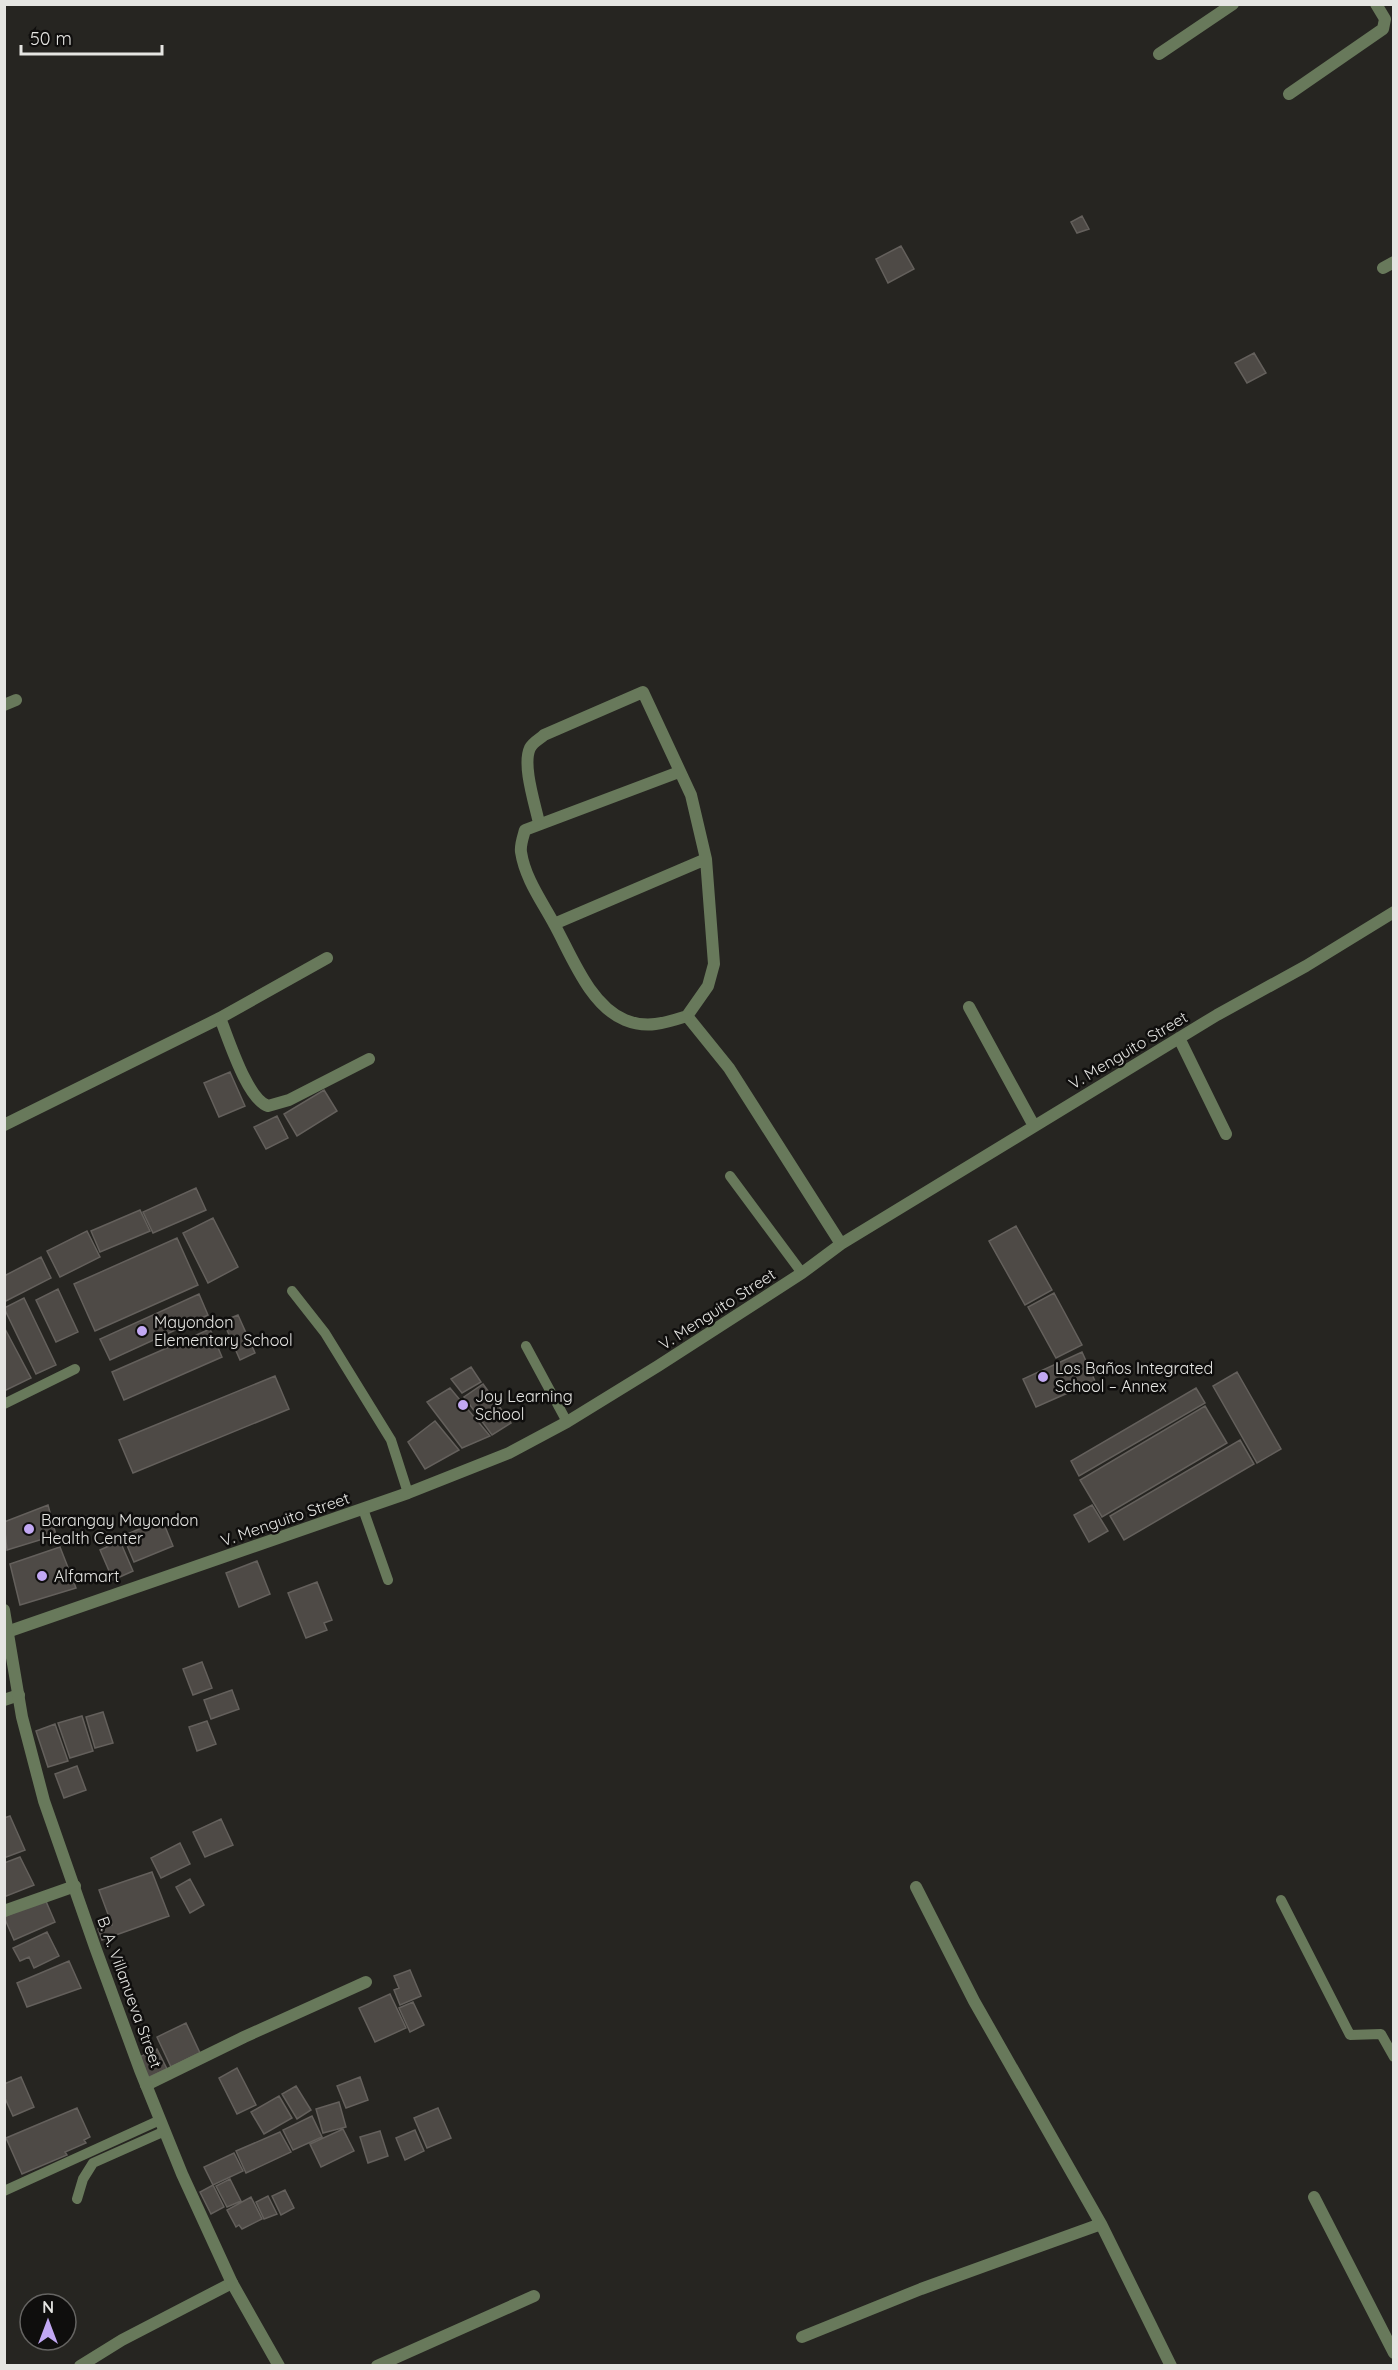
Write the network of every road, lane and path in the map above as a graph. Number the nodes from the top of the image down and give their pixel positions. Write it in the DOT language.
graph roads {
  1 [pos="1233,4"];
  2 [pos="1376,4"];
  3 [pos="1158,54"];
  4 [pos="1288,94"];
  5 [pos="679,772"];
  6 [pos="539,823"];
  7 [pos="706,859"];
  8 [pos="1394,912"];
  9 [pos="554,924"];
  10 [pos="327,958"];
  11 [pos="969,1007"];
  12 [pos="687,1016"];
  13 [pos="220,1018"];
  14 [pos="1179,1038"];
  15 [pos="369,1059"];
  16 [pos="4,1125"];
  17 [pos="1034,1126"];
  18 [pos="1226,1134"];
  19 [pos="730,1176"];
  20 [pos="841,1244"];
  21 [pos="802,1273"];
  22 [pos="292,1291"];
  23 [pos="526,1346"];
  24 [pos="75,1369"];
  25 [pos="4,1404"];
  26 [pos="567,1422"];
  27 [pos="408,1493"];
  28 [pos="363,1509"];
  29 [pos="388,1580"];
  30 [pos="4,1610"];
  31 [pos="7,1633"];
  32 [pos="19,1695"];
  33 [pos="4,1700"];
  34 [pos="75,1886"];
  35 [pos="916,1887"];
  36 [pos="1281,1900"];
  37 [pos="4,1911"];
  38 [pos="366,1982"];
  39 [pos="1394,2056"];
  40 [pos="146,2085"];
  41 [pos="163,2125"];
  42 [pos="4,2191"];
  43 [pos="1314,2197"];
  44 [pos="77,2199"];
  45 [pos="1101,2224"];
  46 [pos="232,2283"];
  47 [pos="534,2296"];
  48 [pos="802,2337"];
  49 [pos="1394,2354"];
  50 [pos="80,2366"];
  51 [pos="279,2366"];
  52 [pos="377,2366"];
  53 [pos="1171,2366"];
  1 -- 3 [label="street"];
  2 -- 4 [label="street"];
  5 -- 6 [label="street"];
  5 -- 6 [label="street"];
  5 -- 7 [label="street"];
  6 -- 9 [label="street"];
  7 -- 9 [label="street"];
  7 -- 12 [label="street"];
  8 -- 14 [label="street, V. Menguito Street"];
  9 -- 12 [label="street"];
  10 -- 13 [label="street"];
  11 -- 17 [label="street"];
  12 -- 20 [label="street"];
  13 -- 15 [label="street"];
  13 -- 16 [label="street"];
  14 -- 17 [label="street, V. Menguito Street"];
  14 -- 18 [label="street"];
  17 -- 20 [label="street, V. Menguito Street"];
  19 -- 21 [label="lane"];
  20 -- 21 [label="street, V. Menguito Street"];
  21 -- 26 [label="street, V. Menguito Street"];
  22 -- 27 [label="lane"];
  23 -- 26 [label="lane"];
  24 -- 25 [label="lane"];
  26 -- 27 [label="street, V. Menguito Street"];
  27 -- 28 [label="street, V. Menguito Street"];
  28 -- 29 [label="lane"];
  28 -- 31 [label="street, V. Menguito Street"];
  30 -- 31 [label="street, B. A. Villanueva Street"];
  31 -- 32 [label="street, B. A. Villanueva Street"];
  32 -- 33 [label="street"];
  32 -- 34 [label="street, B. A. Villanueva Street"];
  34 -- 37 [label="street"];
  34 -- 40 [label="street, B. A. Villanueva Street"];
  35 -- 45 [label="street"];
  36 -- 39 [label="lane"];
  38 -- 40 [label="street"];
  40 -- 41 [label="street, B. A. Villanueva Street"];
  41 -- 42 [label="lane"];
  41 -- 44 [label="lane"];
  41 -- 46 [label="street, B. A. Villanueva Street"];
  43 -- 49 [label="street"];
  45 -- 48 [label="street"];
  45 -- 53 [label="street"];
  46 -- 50 [label="street"];
  46 -- 51 [label="street, B. A. Villanueva Street"];
  47 -- 52 [label="street"];
}
